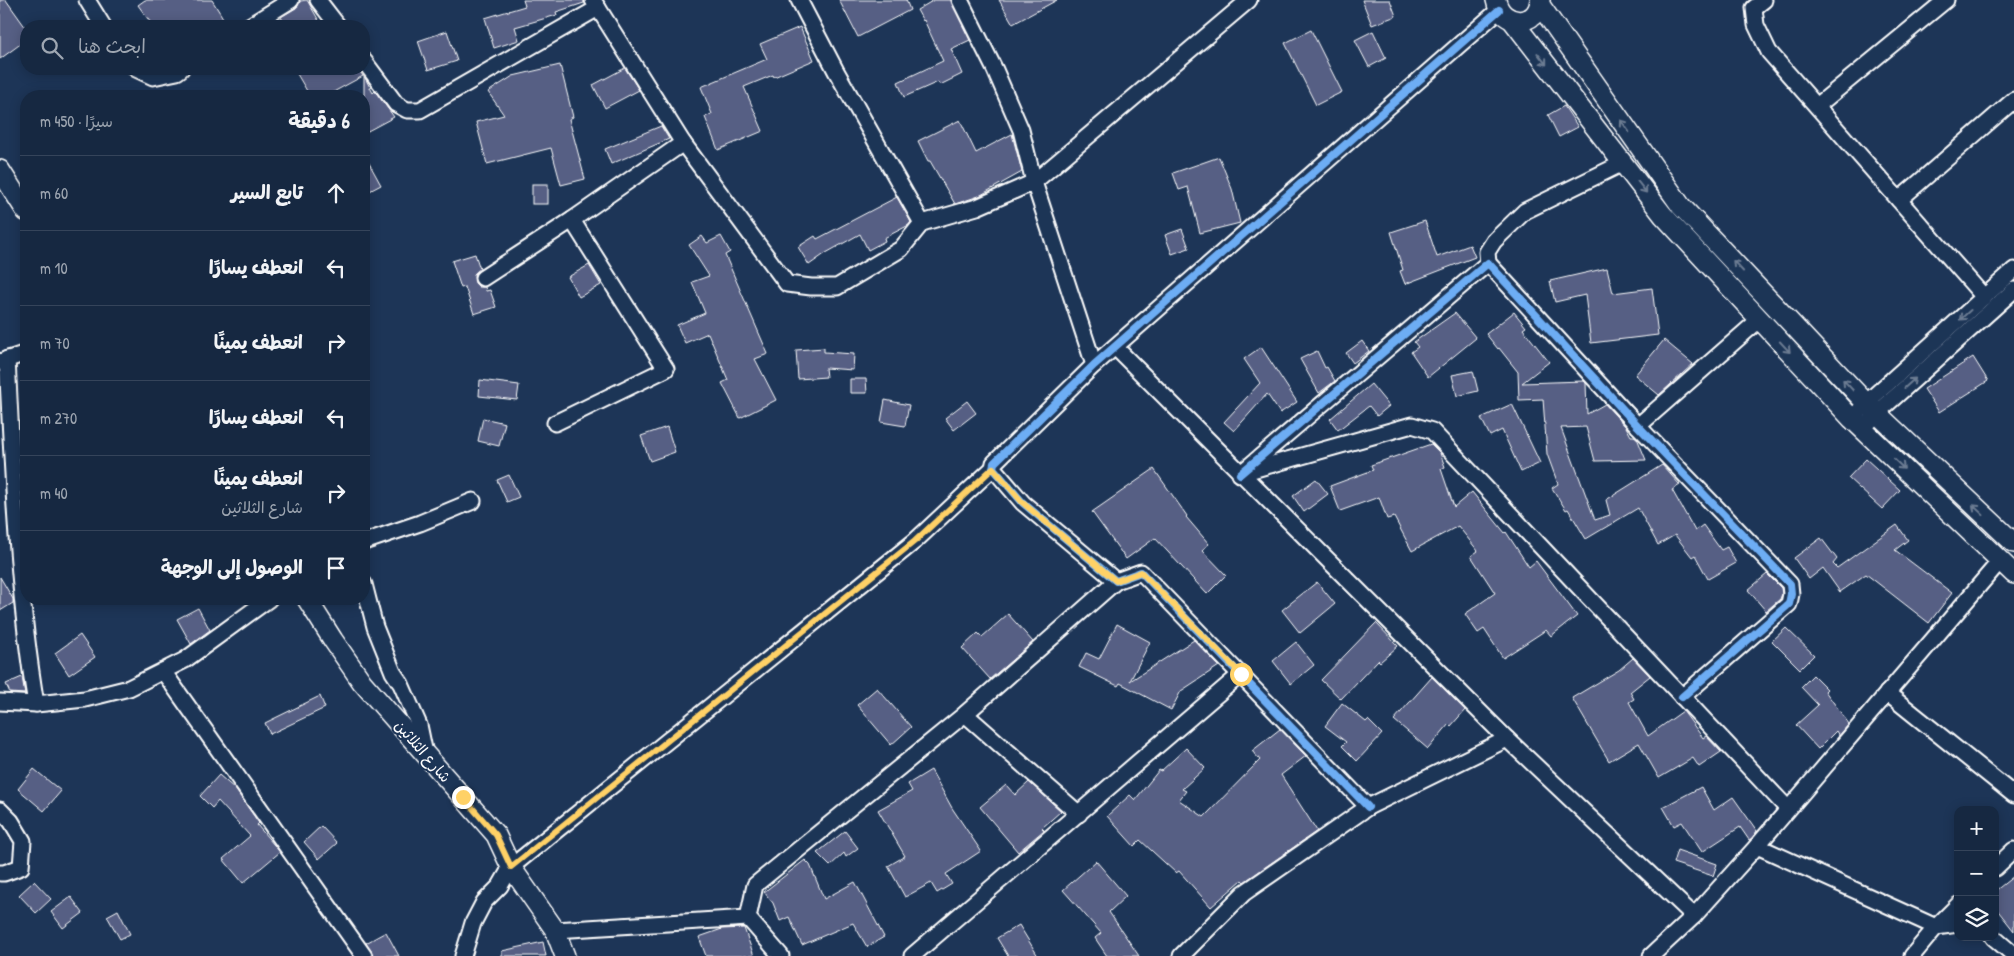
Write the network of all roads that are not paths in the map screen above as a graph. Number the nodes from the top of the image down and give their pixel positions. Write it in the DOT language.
graph roads {
  1 [pos="87,0"];
  2 [pos="291,0"];
  3 [pos="318,0"];
  4 [pos="799,0"];
  5 [pos="960,0"];
  6 [pos="1250,0"];
  7 [pos="1764,0"];
  8 [pos="1946,0"];
  9 [pos="1540,2"];
  10 [pos="596,4"];
  11 [pos="1502,10"];
  12 [pos="99,20"];
  13 [pos="259,20"];
  14 [pos="333,20"];
  15 [pos="370,69"];
  16 [pos="149,75"];
  17 [pos="162,75"];
  18 [pos="2014,100"];
  19 [pos="1817,106"];
  20 [pos="683,143"];
  21 [pos="1623,164"];
  22 [pos="0,170"];
  23 [pos="1034,182"];
  24 [pos="1899,200"];
  25 [pos="20,202"];
  26 [pos="572,220"];
  27 [pos="922,223"];
  28 [pos="1715,242"];
  29 [pos="1702,256"];
  30 [pos="1488,263"];
  31 [pos="2014,270"];
  32 [pos="483,278"];
  33 [pos="2014,290"];
  34 [pos="1984,297"];
  35 [pos="1760,319"];
  36 [pos="1114,347"];
  37 [pos="20,355"];
  38 [pos="4,361"];
  39 [pos="1094,365"];
  40 [pos="1871,408"];
  41 [pos="555,423"];
  42 [pos="1857,424"];
  43 [pos="1638,426"];
  44 [pos="993,468"];
  45 [pos="1240,474"];
  46 [pos="473,501"];
  47 [pos="370,540"];
  48 [pos="2014,543"];
  49 [pos="2000,561"];
  50 [pos="20,566"];
  51 [pos="2014,574"];
  52 [pos="1116,581"];
  53 [pos="24,605"];
  54 [pos="261,605"];
  55 [pos="311,605"];
  56 [pos="369,605"];
  57 [pos="163,671"];
  58 [pos="1241,674"];
  59 [pos="1887,693"];
  60 [pos="1682,697"];
  61 [pos="0,702"];
  62 [pos="36,704"];
  63 [pos="966,714"];
  64 [pos="1507,739"];
  65 [pos="426,755"];
  66 [pos="2014,795"];
  67 [pos="1368,807"];
  68 [pos="1788,809"];
  69 [pos="0,810"];
  70 [pos="1079,814"];
  71 [pos="1757,846"];
  72 [pos="2014,850"];
  73 [pos="1999,864"];
  74 [pos="511,867"];
  75 [pos="0,873"];
  76 [pos="1954,909"];
  77 [pos="1694,916"];
  78 [pos="748,918"];
  79 [pos="1954,925"];
  80 [pos="1936,927"];
  81 [pos="555,930"];
  82 [pos="1997,941"];
  83 [pos="2014,955"];
  84 [pos="364,956"];
  85 [pos="463,956"];
  86 [pos="564,956"];
  87 [pos="781,956"];
  88 [pos="912,956"];
  89 [pos="1181,956"];
  90 [pos="1651,956"];
  91 [pos="1912,956"];
  1 -- 12 [label="street"];
  2 -- 13 [label="street"];
  3 -- 14 [label="street"];
  4 -- 27 [label="street"];
  5 -- 23 [label="street"];
  6 -- 23 [label="street"];
  7 -- 19 [label="street"];
  8 -- 19 [label="street"];
  9 -- 11 [label="street"];
  28 -- 9 [label="street, one-way"];
  10 -- 15 [label="street"];
  10 -- 20 [label="street"];
  11 -- 21 [label="street, one-way"];
  11 -- 36 [label="street"];
  16 -- 17 [label="street"];
  18 -- 24 [label="street"];
  19 -- 24 [label="street"];
  20 -- 26 [label="street"];
  20 -- 27 [label="street"];
  21 -- 29 [label="street, one-way"];
  21 -- 30 [label="street"];
  22 -- 25 [label="street"];
  23 -- 27 [label="street"];
  23 -- 39 [label="street"];
  24 -- 34 [label="street"];
  26 -- 32 [label="street"];
  26 -- 41 [label="street"];
  28 -- 29 [label="street"];
  40 -- 28 [label="street, one-way"];
  29 -- 35 [label="street"];
  30 -- 43 [label="street"];
  30 -- 45 [label="street"];
  31 -- 34 [label="street"];
  40 -- 33 [label="street, one-way"];
  34 -- 40 [label="street, one-way"];
  35 -- 42 [label="street, one-way"];
  35 -- 43 [label="street"];
  36 -- 39 [label="street"];
  36 -- 45 [label="street"];
  37 -- 38 [label="street"];
  38 -- 50 [label="street"];
  39 -- 44 [label="street"];
  40 -- 42 [label="street"];
  48 -- 40 [label="street, one-way"];
  42 -- 49 [label="street, one-way"];
  43 -- 60 [label="street"];
  44 -- 52 [label="street"];
  44 -- 74 [label="street"];
  45 -- 60 [label="street"];
  45 -- 64 [label="street"];
  46 -- 47 [label="street"];
  49 -- 51 [label="street"];
  49 -- 59 [label="street"];
  52 -- 58 [label="street"];
  52 -- 63 [label="street"];
  53 -- 62 [label="street"];
  54 -- 57 [label="street"];
  55 -- 65 [label="street, شارع الثلاثين"];
  56 -- 65 [label="street"];
  57 -- 62 [label="street"];
  57 -- 84 [label="street"];
  58 -- 67 [label="street"];
  58 -- 70 [label="street"];
  59 -- 66 [label="street"];
  59 -- 68 [label="street"];
  60 -- 68 [label="street"];
  61 -- 62 [label="street"];
  63 -- 70 [label="street"];
  63 -- 78 [label="street"];
  64 -- 67 [label="street"];
  64 -- 77 [label="street"];
  65 -- 74 [label="street, شارع الثلاثين"];
  67 -- 89 [label="street"];
  68 -- 71 [label="street"];
  69 -- 75 [label="street"];
  70 -- 88 [label="street"];
  71 -- 77 [label="street"];
  71 -- 80 [label="street"];
  72 -- 73 [label="street"];
  74 -- 81 [label="street, شارع الثلاثين"];
  74 -- 85 [label="street"];
  76 -- 80 [label="street"];
  77 -- 90 [label="street"];
  78 -- 81 [label="street"];
  78 -- 87 [label="street"];
  79 -- 80 [label="street"];
  80 -- 91 [label="street"];
  81 -- 86 [label="street, شارع الثلاثين"];
  82 -- 83 [label="street"];
}
